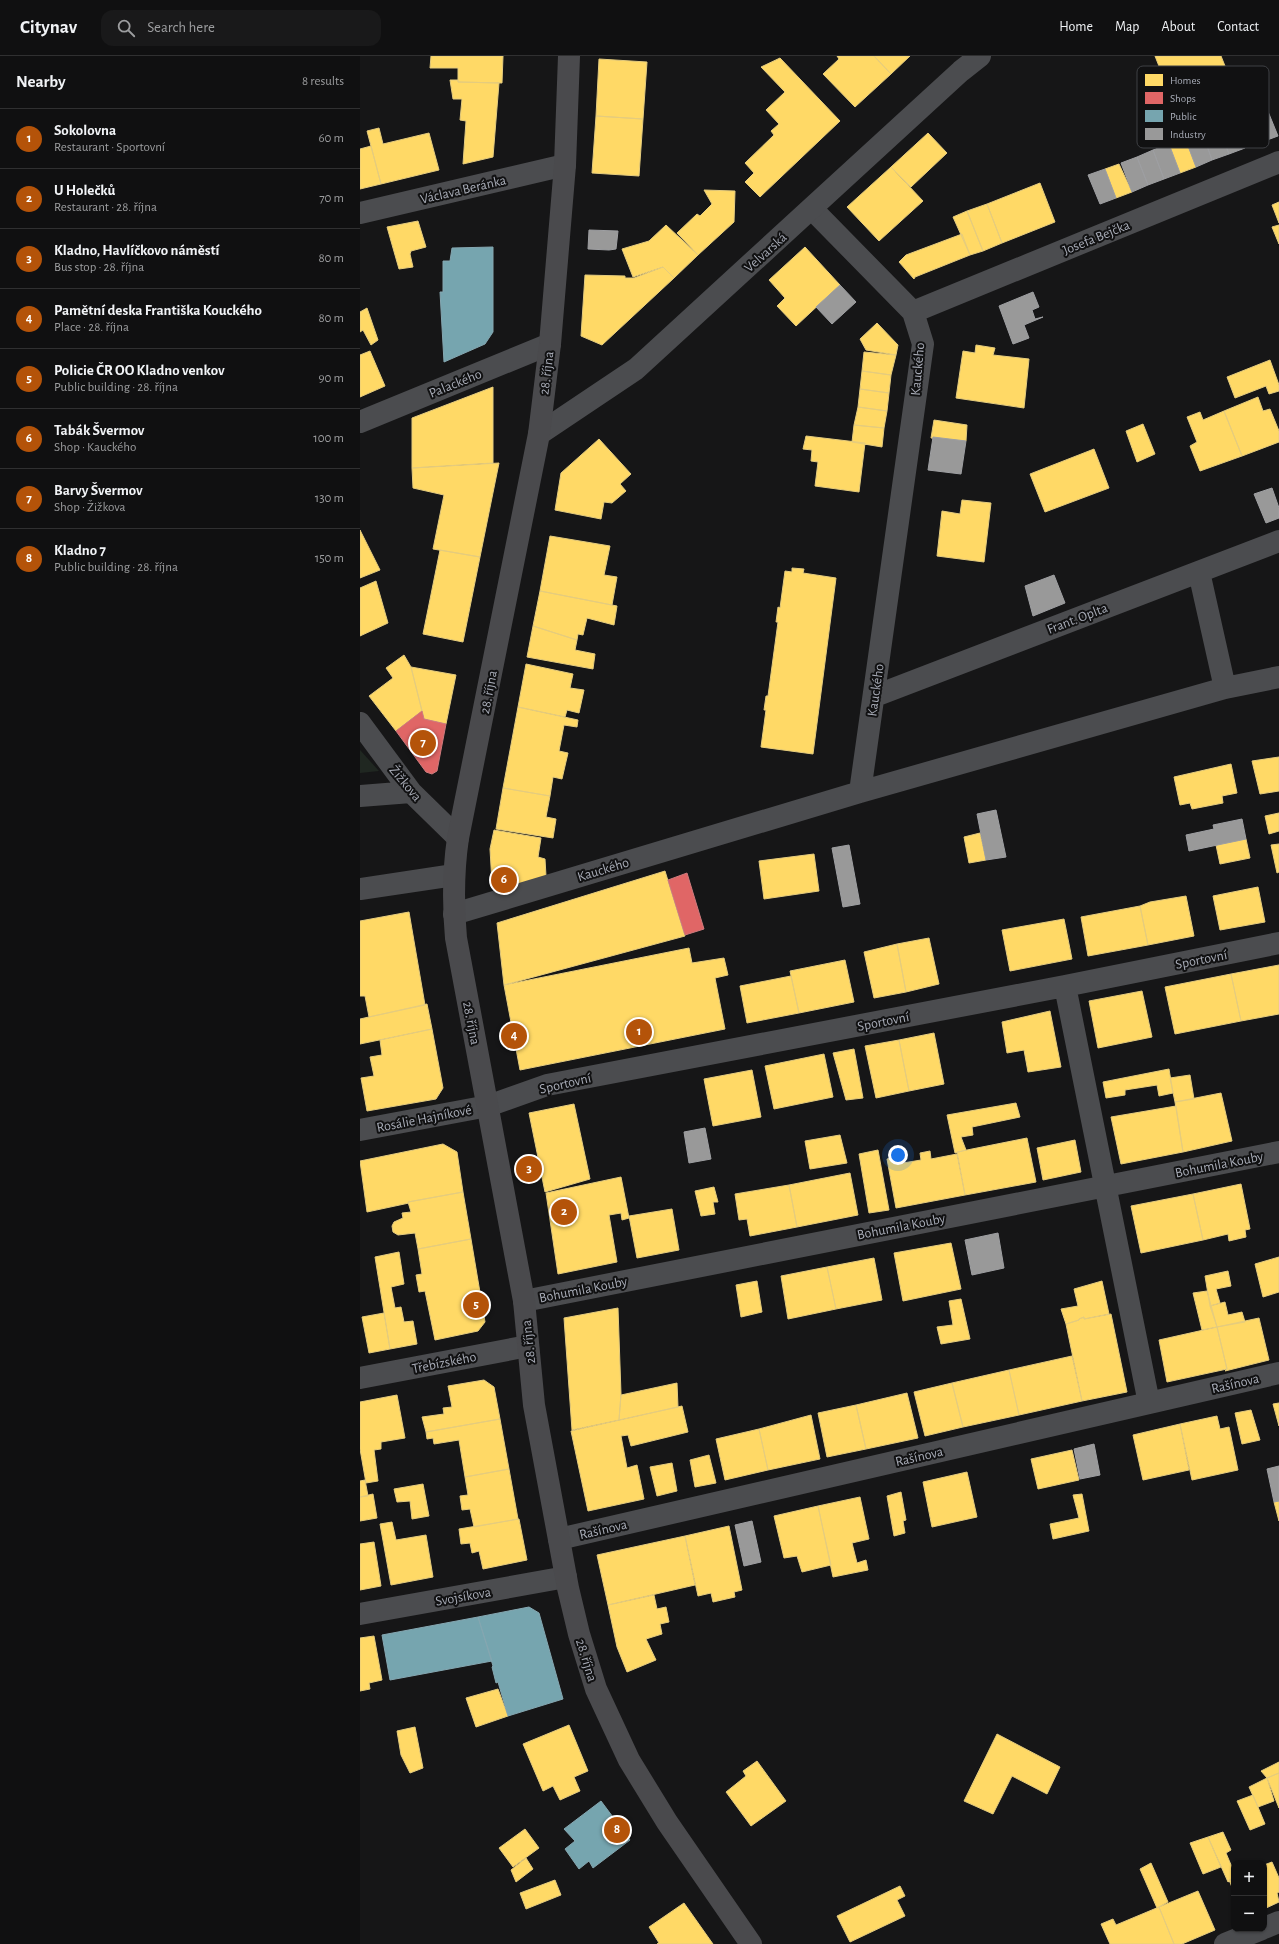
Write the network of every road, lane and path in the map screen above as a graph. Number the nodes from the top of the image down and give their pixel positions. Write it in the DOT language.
graph roads {
  1 [pos="569,56"];
  2 [pos="975,58"];
  3 [pos="1279,162"];
  4 [pos="565,165"];
  5 [pos="812,208"];
  6 [pos="360,213"];
  7 [pos="913,312"];
  8 [pos="550,344"];
  9 [pos="360,422"];
  10 [pos="539,434"];
  11 [pos="1279,540"];
  12 [pos="1199,572"];
  13 [pos="1279,677"];
  14 [pos="1225,688"];
  15 [pos="874,696"];
  16 [pos="360,723"];
  17 [pos="411,792"];
  18 [pos="860,792"];
  19 [pos="360,796"];
  20 [pos="458,838"];
  21 [pos="454,875"];
  22 [pos="360,889"];
  23 [pos="454,914"];
  24 [pos="1279,943"];
  25 [pos="1065,986"];
  26 [pos="488,1106"];
  27 [pos="360,1130"];
  28 [pos="1279,1152"];
  29 [pos="1104,1186"];
  30 [pos="524,1301"];
  31 [pos="528,1346"];
  32 [pos="1279,1373"];
  33 [pos="360,1378"];
  34 [pos="1149,1403"];
  35 [pos="559,1539"];
  36 [pos="566,1577"];
  37 [pos="360,1614"];
  38 [pos="1279,1922"];
  39 [pos="1267,1926"];
  40 [pos="1253,1932"];
  41 [pos="751,1944"];
  42 [pos="1224,1944"];
  1 -- 4 [label="main road, 28. října"];
  2 -- 5 [label="street, Velvarská"];
  3 -- 7 [label="street, Josefa Bejčka"];
  4 -- 6 [label="street, Václava Beránka"];
  4 -- 8 [label="main road, 28. října"];
  5 -- 7 [label="street, Kauckého"];
  5 -- 10 [label="street, Velvarská"];
  7 -- 15 [label="street, Kauckého"];
  8 -- 9 [label="street, Palackého"];
  8 -- 10 [label="main road, 28. října"];
  10 -- 20 [label="main road, 28. října"];
  11 -- 12 [label="street, Frant. Oplta"];
  12 -- 14 [label="street"];
  12 -- 15 [label="street, Frant. Oplta"];
  13 -- 14 [label="street"];
  14 -- 18 [label="street"];
  15 -- 18 [label="street, Kauckého"];
  16 -- 17 [label="street, Žižkova"];
  17 -- 19 [label="street"];
  17 -- 20 [label="street, Žižkova"];
  18 -- 23 [label="street, Kauckého"];
  20 -- 21 [label="main road, 28. října"];
  21 -- 22 [label="street"];
  21 -- 23 [label="main road, 28. října"];
  23 -- 26 [label="main road, 28. října"];
  24 -- 25 [label="street, Sportovní"];
  25 -- 26 [label="street, Sportovní"];
  25 -- 29 [label="street"];
  26 -- 27 [label="street, Rosálie Hajníkové"];
  26 -- 30 [label="main road, 28. října"];
  28 -- 29 [label="street, Bohumila Kouby"];
  29 -- 30 [label="street, Bohumila Kouby"];
  29 -- 34 [label="street"];
  30 -- 31 [label="main road, 28. října"];
  31 -- 33 [label="street, Třebízského"];
  31 -- 35 [label="main road, 28. října"];
  32 -- 34 [label="street, Rašínova"];
  34 -- 35 [label="street, Rašínova"];
  35 -- 36 [label="main road, 28. října"];
  36 -- 37 [label="street, Svojsíkova"];
  36 -- 41 [label="main road, 28. října"];
  38 -- 39 [label="street"];
  40 -- 42 [label="street"];
}
